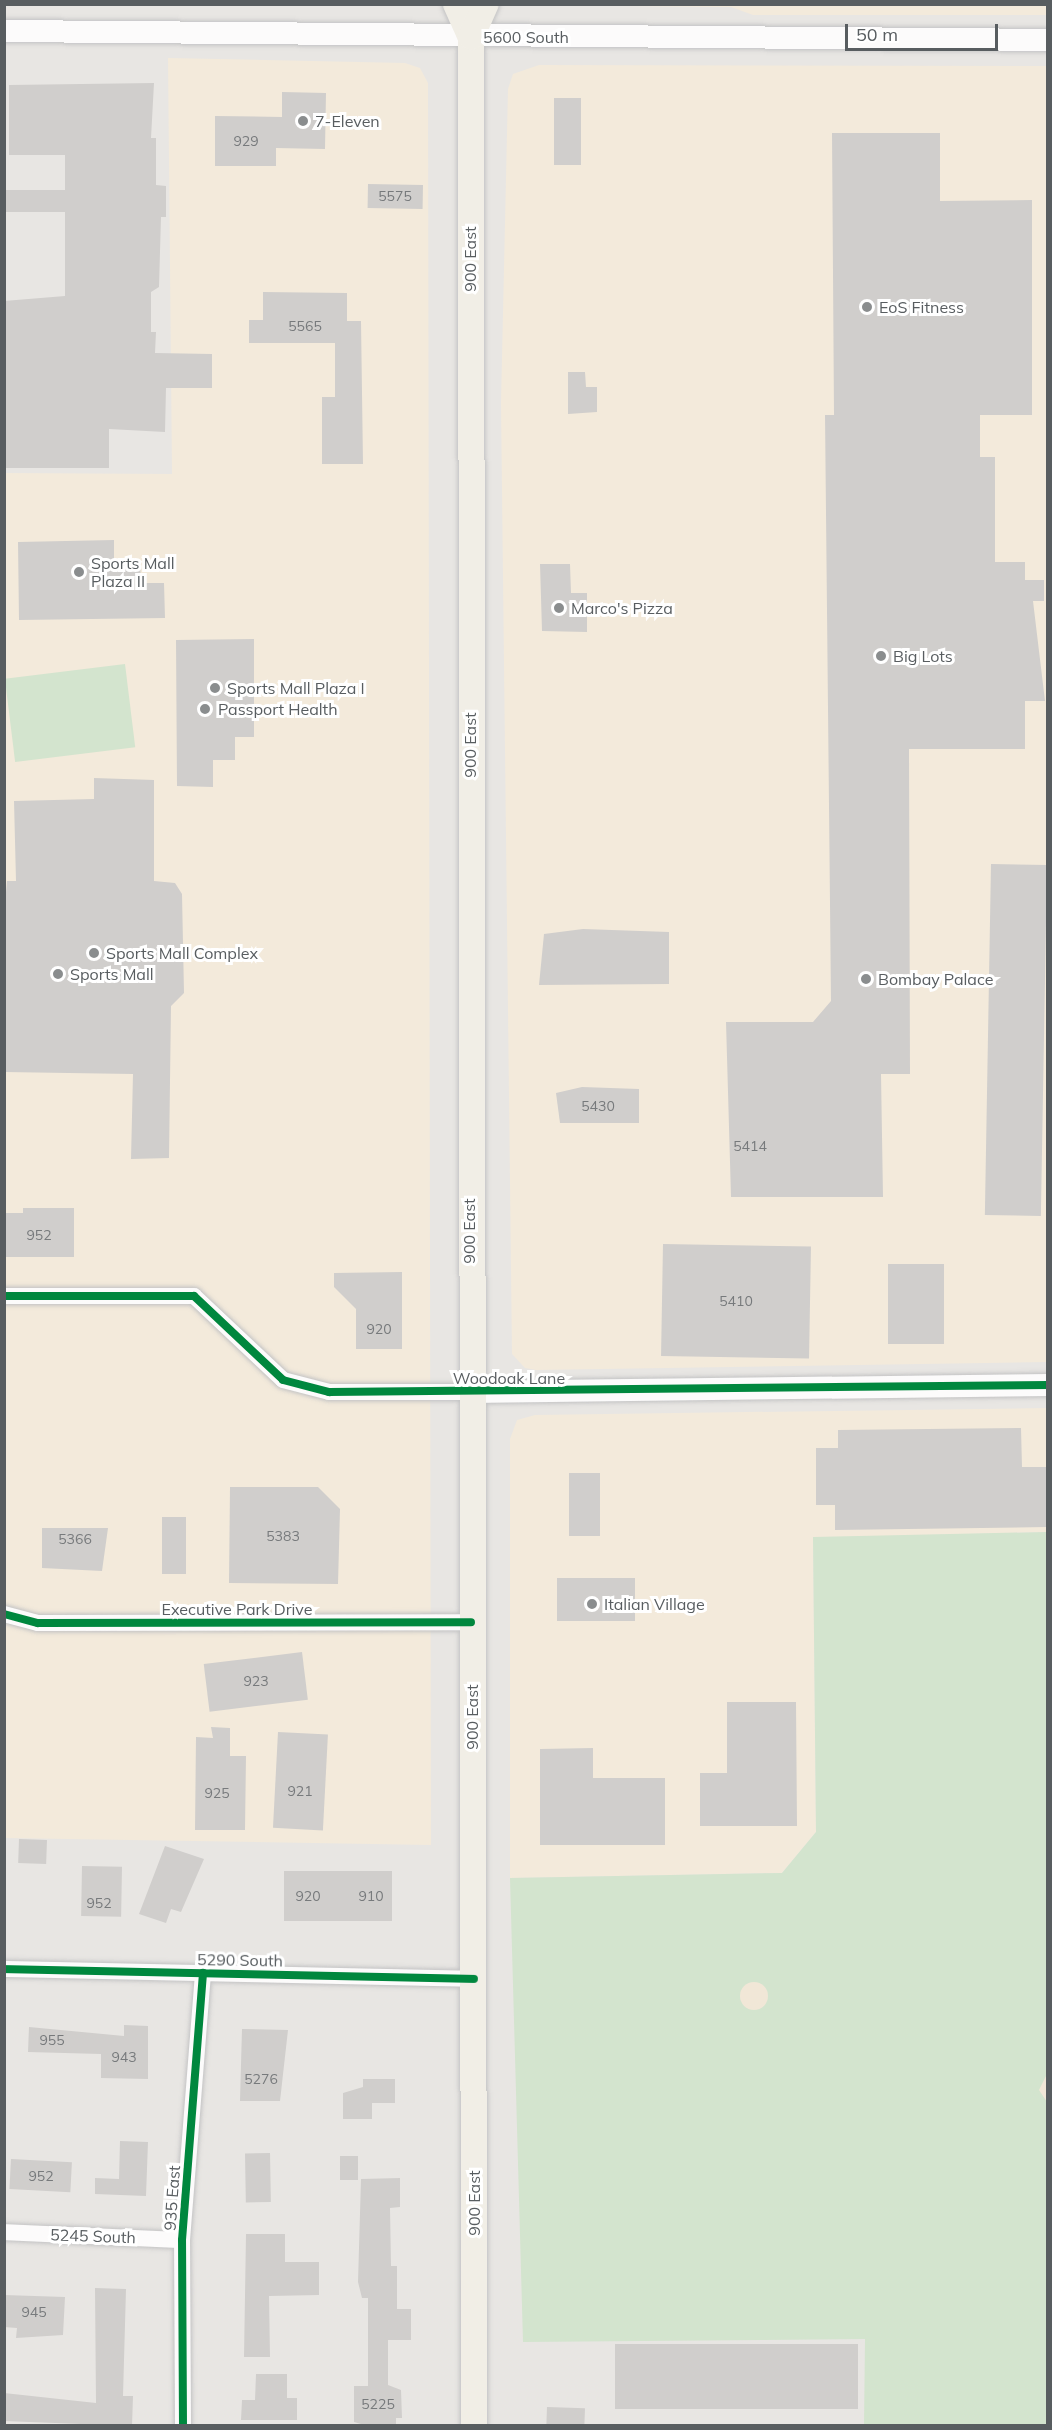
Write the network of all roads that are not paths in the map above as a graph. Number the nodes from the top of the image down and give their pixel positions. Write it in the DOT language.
graph roads {
  1 [pos="456,4"];
  2 [pos="486,4"];
  3 [pos="4,31"];
  4 [pos="471,37"];
  5 [pos="1047,40"];
  6 [pos="4,1296"];
  7 [pos="1047,1385"];
  8 [pos="469,1392"];
  9 [pos="4,1614"];
  10 [pos="471,1622"];
  11 [pos="4,1969"];
  12 [pos="203,1973"];
  13 [pos="474,1979"];
  14 [pos="4,2232"];
  15 [pos="182,2240"];
  16 [pos="183,2426"];
  17 [pos="474,2426"];
  1 -- 4 [label="main road, 900 East"];
  2 -- 4 [label="main road, 900 East"];
  3 -- 4 [label="main road, 5600 South"];
  4 -- 5 [label="main road, 5600 South"];
  4 -- 8 [label="main road, 900 East"];
  6 -- 8 [label="street, Woodoak Lane"];
  7 -- 8 [label="main road, Woodoak Lane"];
  8 -- 10 [label="main road, 900 East"];
  9 -- 10 [label="street, Executive Park Drive"];
  10 -- 13 [label="main road, 900 East"];
  11 -- 12 [label="street, 5290 South"];
  12 -- 13 [label="street, 5290 South"];
  12 -- 15 [label="street, 935 East"];
  13 -- 17 [label="main road, 900 East"];
  14 -- 15 [label="street, 5245 South"];
  15 -- 16 [label="street, 935 East"];
}
